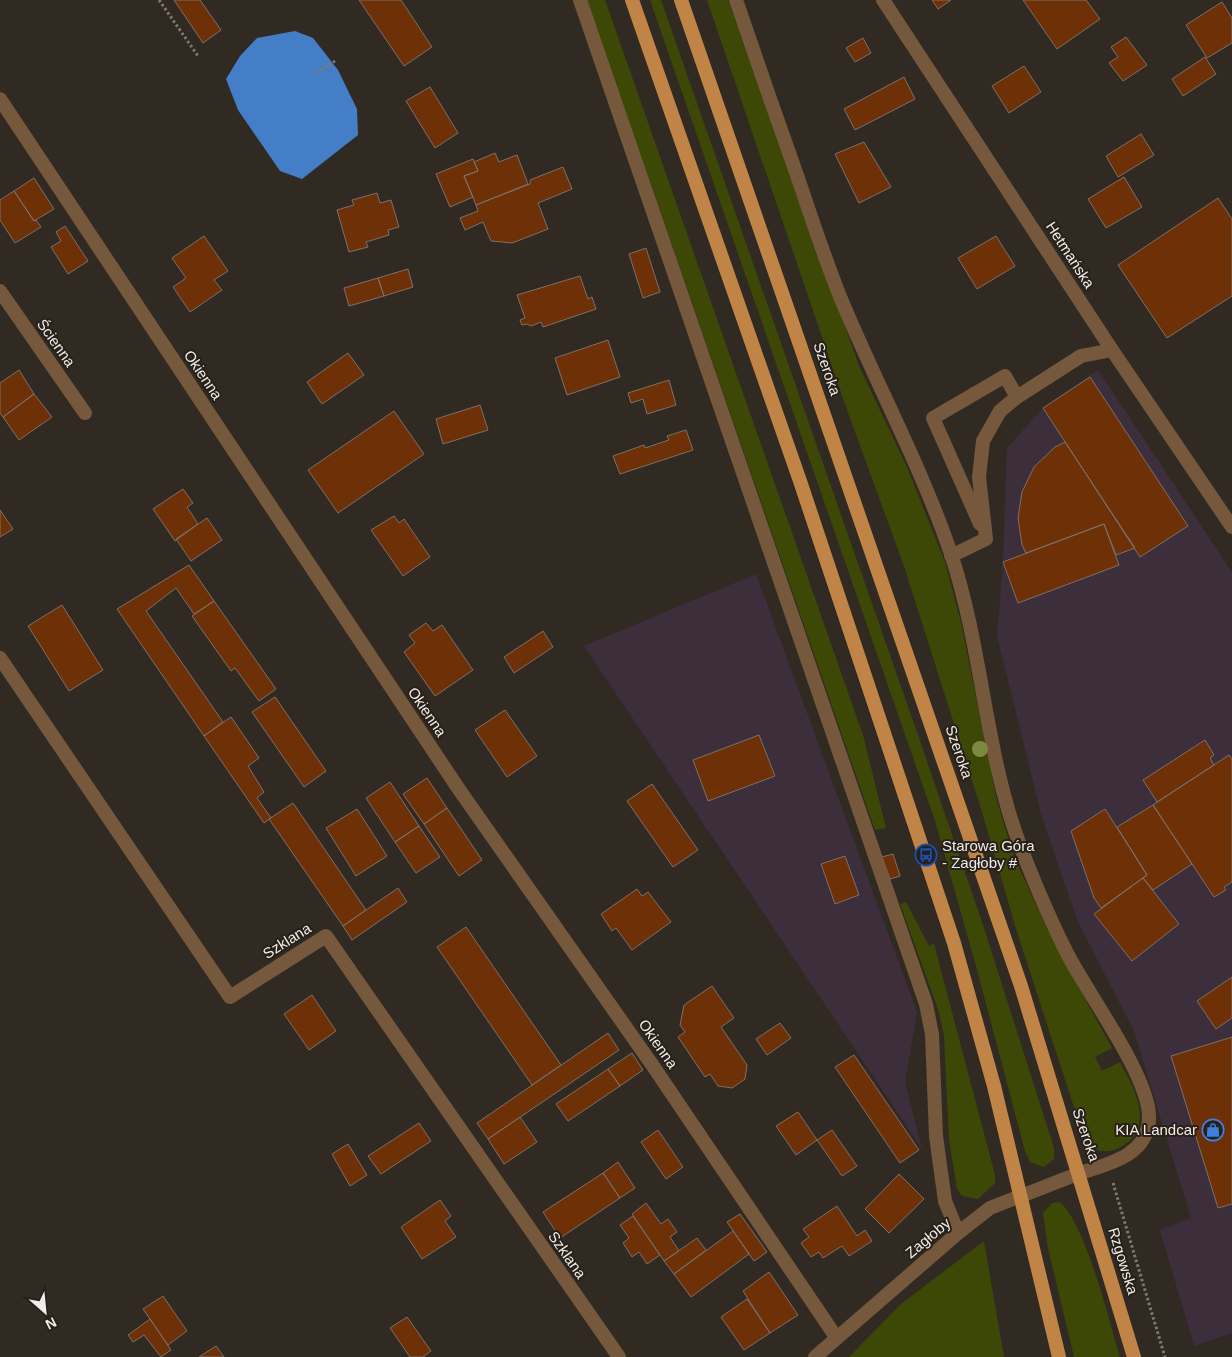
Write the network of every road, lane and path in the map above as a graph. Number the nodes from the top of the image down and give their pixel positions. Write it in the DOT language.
graph roads {
  1 [pos="159,0"];
  2 [pos="580,0"];
  3 [pos="632,0"];
  4 [pos="681,0"];
  5 [pos="736,0"];
  6 [pos="883,0"];
  7 [pos="198,56"];
  8 [pos="335,61"];
  9 [pos="316,73"];
  10 [pos="0,99"];
  11 [pos="0,291"];
  12 [pos="1112,350"];
  13 [pos="1017,397"];
  14 [pos="85,413"];
  15 [pos="1232,527"];
  16 [pos="986,539"];
  17 [pos="951,556"];
  18 [pos="0,658"];
  19 [pos="1107,1164"];
  20 [pos="1080,1173"];
  21 [pos="1020,1195"];
  22 [pos="958,1233"];
  23 [pos="836,1337"];
  24 [pos="618,1357"];
  25 [pos="815,1357"];
  26 [pos="1059,1357"];
  27 [pos="1134,1357"];
  28 [pos="1165,1357"];
  1 -- 7 [label="path"];
  2 -- 22 [label="street"];
  3 -- 21 [label="main road"];
  4 -- 20 [label="main road, Szeroka"];
  5 -- 17 [label="street, Szeroka"];
  6 -- 12 [label="street, Hetmańska"];
  8 -- 9 [label="path"];
  10 -- 23 [label="street, Okienna"];
  11 -- 14 [label="street, Ścienna"];
  12 -- 13 [label="street"];
  12 -- 15 [label="street, Hetmańska"];
  13 -- 16 [label="street"];
  13 -- 16 [label="street"];
  16 -- 17 [label="street"];
  17 -- 19 [label="street, Szeroka"];
  18 -- 24 [label="street, Szklana"];
  19 -- 20 [label="street, Szeroka"];
  19 -- 28 [label="path"];
  20 -- 21 [label="street, Zagłoby"];
  20 -- 27 [label="main road, Rzgowska"];
  21 -- 22 [label="street, Zagłoby"];
  21 -- 26 [label="main road"];
  22 -- 23 [label="street, Zagłoby"];
  23 -- 25 [label="street, Zagłoby"];
}
